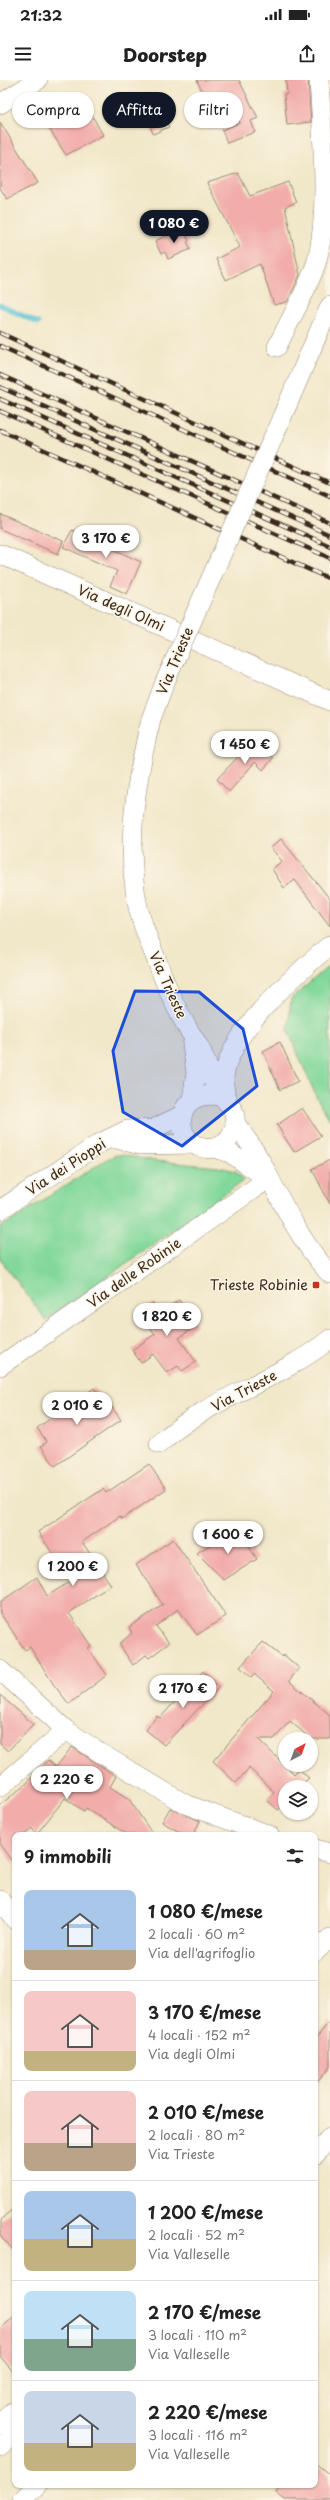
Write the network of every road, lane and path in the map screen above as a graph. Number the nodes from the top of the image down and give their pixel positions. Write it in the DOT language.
graph roads {
  1 [pos="38,80"];
  2 [pos="319,80"];
  3 [pos="0,104"];
  4 [pos="330,306"];
  5 [pos="277,347"];
  6 [pos="0,554"];
  7 [pos="330,701"];
  8 [pos="330,945"];
  9 [pos="197,1050"];
  10 [pos="192,1099"];
  11 [pos="229,1109"];
  12 [pos="182,1115"];
  13 [pos="112,1138"];
  14 [pos="194,1144"];
  15 [pos="215,1148"];
  16 [pos="268,1180"];
  17 [pos="0,1210"];
  18 [pos="330,1274"];
  19 [pos="330,1339"];
  20 [pos="0,1366"];
  21 [pos="159,1444"];
  22 [pos="0,1670"];
  23 [pos="66,1730"];
  24 [pos="0,1787"];
  25 [pos="262,1832"];
  26 [pos="318,1850"];
  27 [pos="330,1853"];
  28 [pos="0,1901"];
  29 [pos="12,1916"];
  30 [pos="330,1938"];
  31 [pos="318,1949"];
  32 [pos="330,2137"];
  33 [pos="318,2151"];
  34 [pos="12,2414"];
  35 [pos="0,2424"];
  36 [pos="12,2437"];
  37 [pos="0,2447"];
  38 [pos="34,2488"];
  39 [pos="22,2500"];
  1 -- 3 [label="street"];
  2 -- 5 [label="street"];
  4 -- 9 [label="street, Via Trieste, bridge"];
  6 -- 7 [label="street, Via degli Olmi"];
  8 -- 11 [label="street"];
  9 -- 10 [label="street, Via Trieste"];
  9 -- 11 [label="street, Via Trieste"];
  10 -- 11 [label="street"];
  10 -- 12 [label="street, Via Trieste"];
  11 -- 15 [label="street"];
  11 -- 16 [label="street, Via Trieste"];
  12 -- 13 [label="street, Via dei Pioppi"];
  12 -- 14 [label="street"];
  13 -- 14 [label="street, Via dei Pioppi"];
  13 -- 17 [label="street, Via dei Pioppi"];
  14 -- 15 [label="street, Via Trieste"];
  15 -- 16 [label="street, Via Trieste"];
  16 -- 18 [label="street, Via Trieste"];
  16 -- 20 [label="street, Via delle Robinie"];
  19 -- 21 [label="street, Via Trieste"];
  22 -- 23 [label="street"];
  23 -- 24 [label="street"];
  23 -- 25 [label="street"];
  26 -- 27 [label="street"];
  28 -- 29 [label="street"];
  30 -- 31 [label="street"];
  32 -- 33 [label="street"];
  34 -- 35 [label="street"];
  36 -- 37 [label="street"];
  38 -- 39 [label="street"];
}
